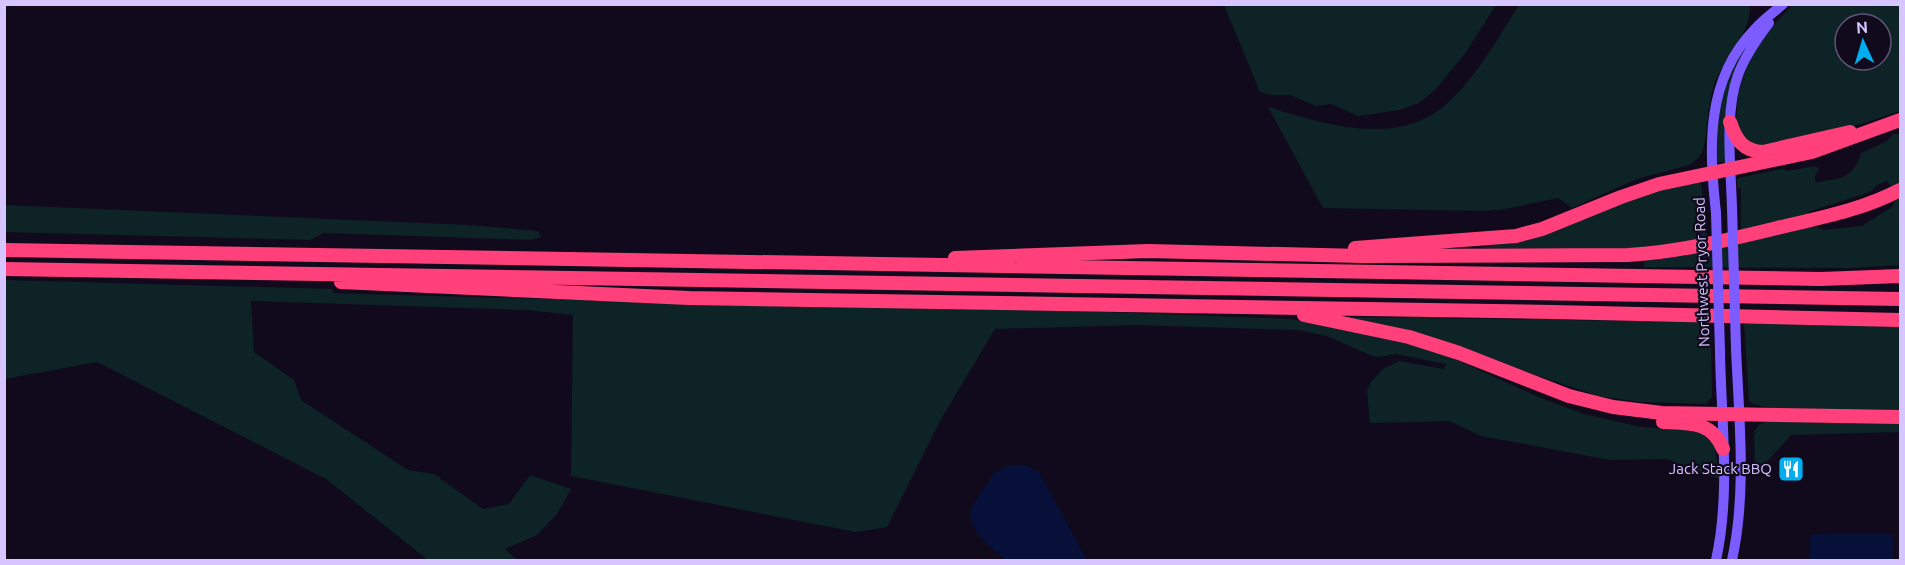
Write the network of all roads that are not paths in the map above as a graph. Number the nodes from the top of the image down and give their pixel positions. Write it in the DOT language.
graph roads {
  1 [pos="1783,4"];
  2 [pos="1898,121"];
  3 [pos="1730,122"];
  4 [pos="1731,169"];
  5 [pos="1712,172"];
  6 [pos="1900,190"];
  7 [pos="4,250"];
  8 [pos="1272,253"];
  9 [pos="834,264"];
  10 [pos="4,269"];
  11 [pos="297,273"];
  12 [pos="1900,276"];
  13 [pos="1900,299"];
  14 [pos="1273,309"];
  15 [pos="1900,320"];
  16 [pos="1527,380"];
  17 [pos="1721,414"];
  18 [pos="1738,414"];
  19 [pos="1900,417"];
  20 [pos="1723,449"];
  21 [pos="1716,561"];
  22 [pos="1732,561"];
  1 -- 3 [label="main road, Northwest Pryor Road"];
  1 -- 5 [label="main road, Northwest Pryor Road"];
  2 -- 3 [label="highway"];
  2 -- 4 [label="highway"];
  3 -- 4 [label="main road, Northwest Pryor Road"];
  4 -- 5 [label="highway"];
  4 -- 18 [label="main road, Northwest Pryor Road, bridge"];
  5 -- 8 [label="highway"];
  5 -- 17 [label="main road, Northwest Pryor Road, bridge"];
  6 -- 8 [label="highway"];
  7 -- 9 [label="highway"];
  8 -- 9 [label="highway"];
  9 -- 12 [label="highway"];
  10 -- 11 [label="highway"];
  11 -- 13 [label="highway"];
  11 -- 14 [label="highway"];
  14 -- 15 [label="highway"];
  14 -- 16 [label="highway"];
  16 -- 17 [label="highway"];
  16 -- 20 [label="highway"];
  17 -- 18 [label="highway"];
  17 -- 20 [label="main road, Northwest Pryor Road"];
  18 -- 19 [label="highway"];
  18 -- 22 [label="main road, Northwest Pryor Road"];
  20 -- 21 [label="main road, Northwest Pryor Road"];
}
